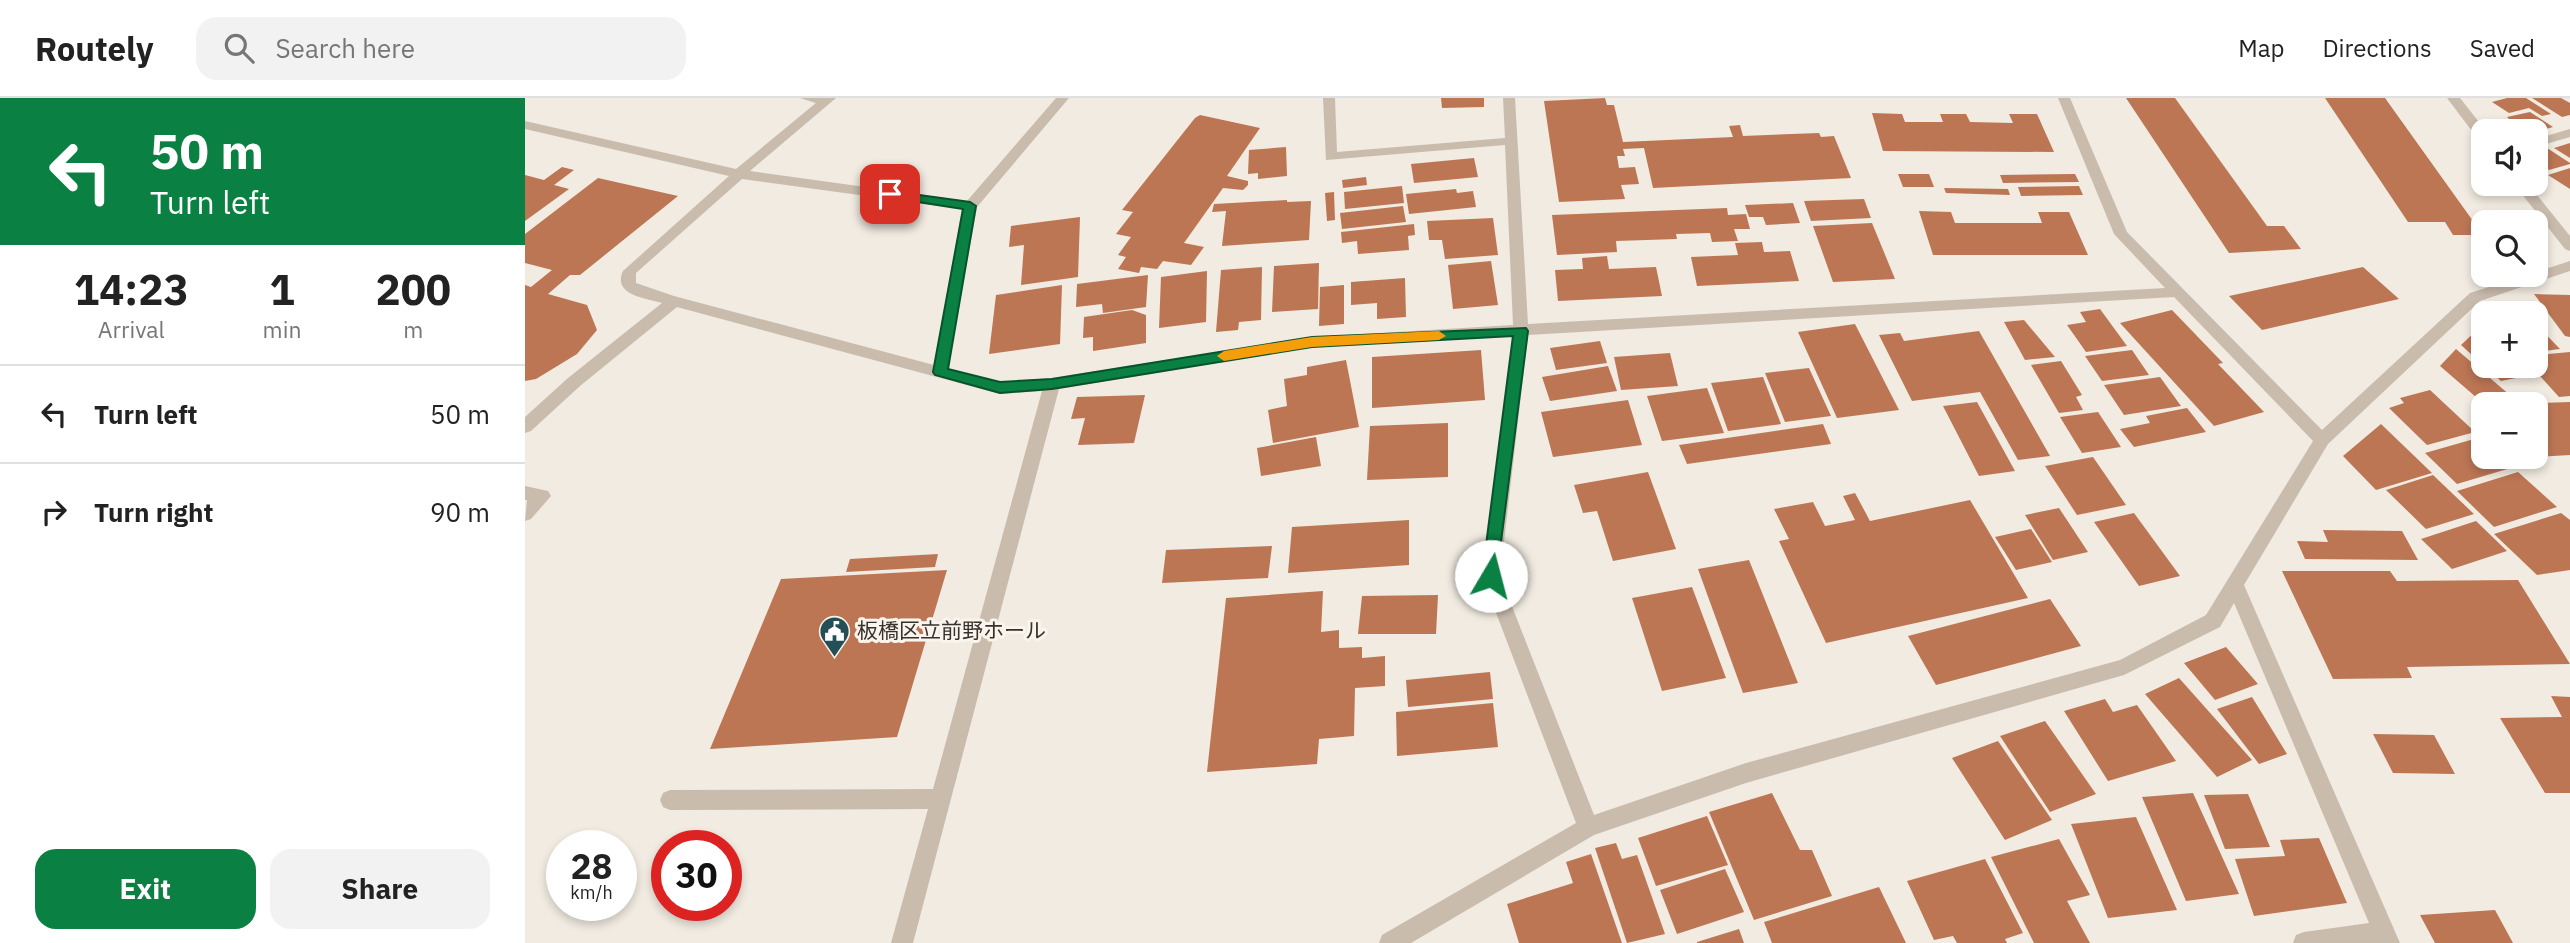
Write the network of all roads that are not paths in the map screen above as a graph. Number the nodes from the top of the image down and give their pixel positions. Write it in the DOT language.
graph roads {
  1 [pos="806,98"];
  2 [pos="1063,98"];
  3 [pos="1329,98"];
  4 [pos="1509,98"];
  5 [pos="2064,98"];
  6 [pos="2453,98"];
  7 [pos="828,100"];
  8 [pos="2471,121"];
  9 [pos="525,125"];
  10 [pos="2570,133"];
  11 [pos="2548,139"];
  12 [pos="1511,141"];
  13 [pos="739,174"];
  14 [pos="2530,196"];
  15 [pos="970,206"];
  16 [pos="2570,246"];
  17 [pos="2570,266"];
  18 [pos="2178,292"];
  19 [pos="674,301"];
  20 [pos="1521,331"];
  21 [pos="940,372"];
  22 [pos="1052,384"];
  23 [pos="525,427"];
  24 [pos="2322,440"];
  25 [pos="525,493"];
  26 [pos="525,514"];
  27 [pos="2235,585"];
  28 [pos="941,799"];
  29 [pos="670,800"];
  30 [pos="1588,827"];
  31 [pos="2387,938"];
  32 [pos="902,943"];
  33 [pos="1390,943"];
  34 [pos="2304,943"];
  1 -- 7 [label="street"];
  2 -- 15 [label="street"];
  3 -- 12 [label="street"];
  4 -- 12 [label="street"];
  5 -- 18 [label="street"];
  6 -- 8 [label="street"];
  7 -- 13 [label="street"];
  9 -- 13 [label="street"];
  10 -- 11 [label="street"];
  12 -- 20 [label="street"];
  13 -- 15 [label="street"];
  13 -- 19 [label="street"];
  14 -- 16 [label="street"];
  15 -- 21 [label="street"];
  17 -- 24 [label="street"];
  18 -- 20 [label="street"];
  18 -- 24 [label="street"];
  19 -- 21 [label="street"];
  19 -- 23 [label="street"];
  20 -- 22 [label="street"];
  20 -- 30 [label="street"];
  21 -- 22 [label="street"];
  22 -- 28 [label="street"];
  24 -- 27 [label="street"];
  25 -- 26 [label="street"];
  27 -- 30 [label="street"];
  27 -- 31 [label="street"];
  28 -- 29 [label="street"];
  28 -- 32 [label="street"];
  30 -- 33 [label="street"];
  31 -- 34 [label="street"];
}
